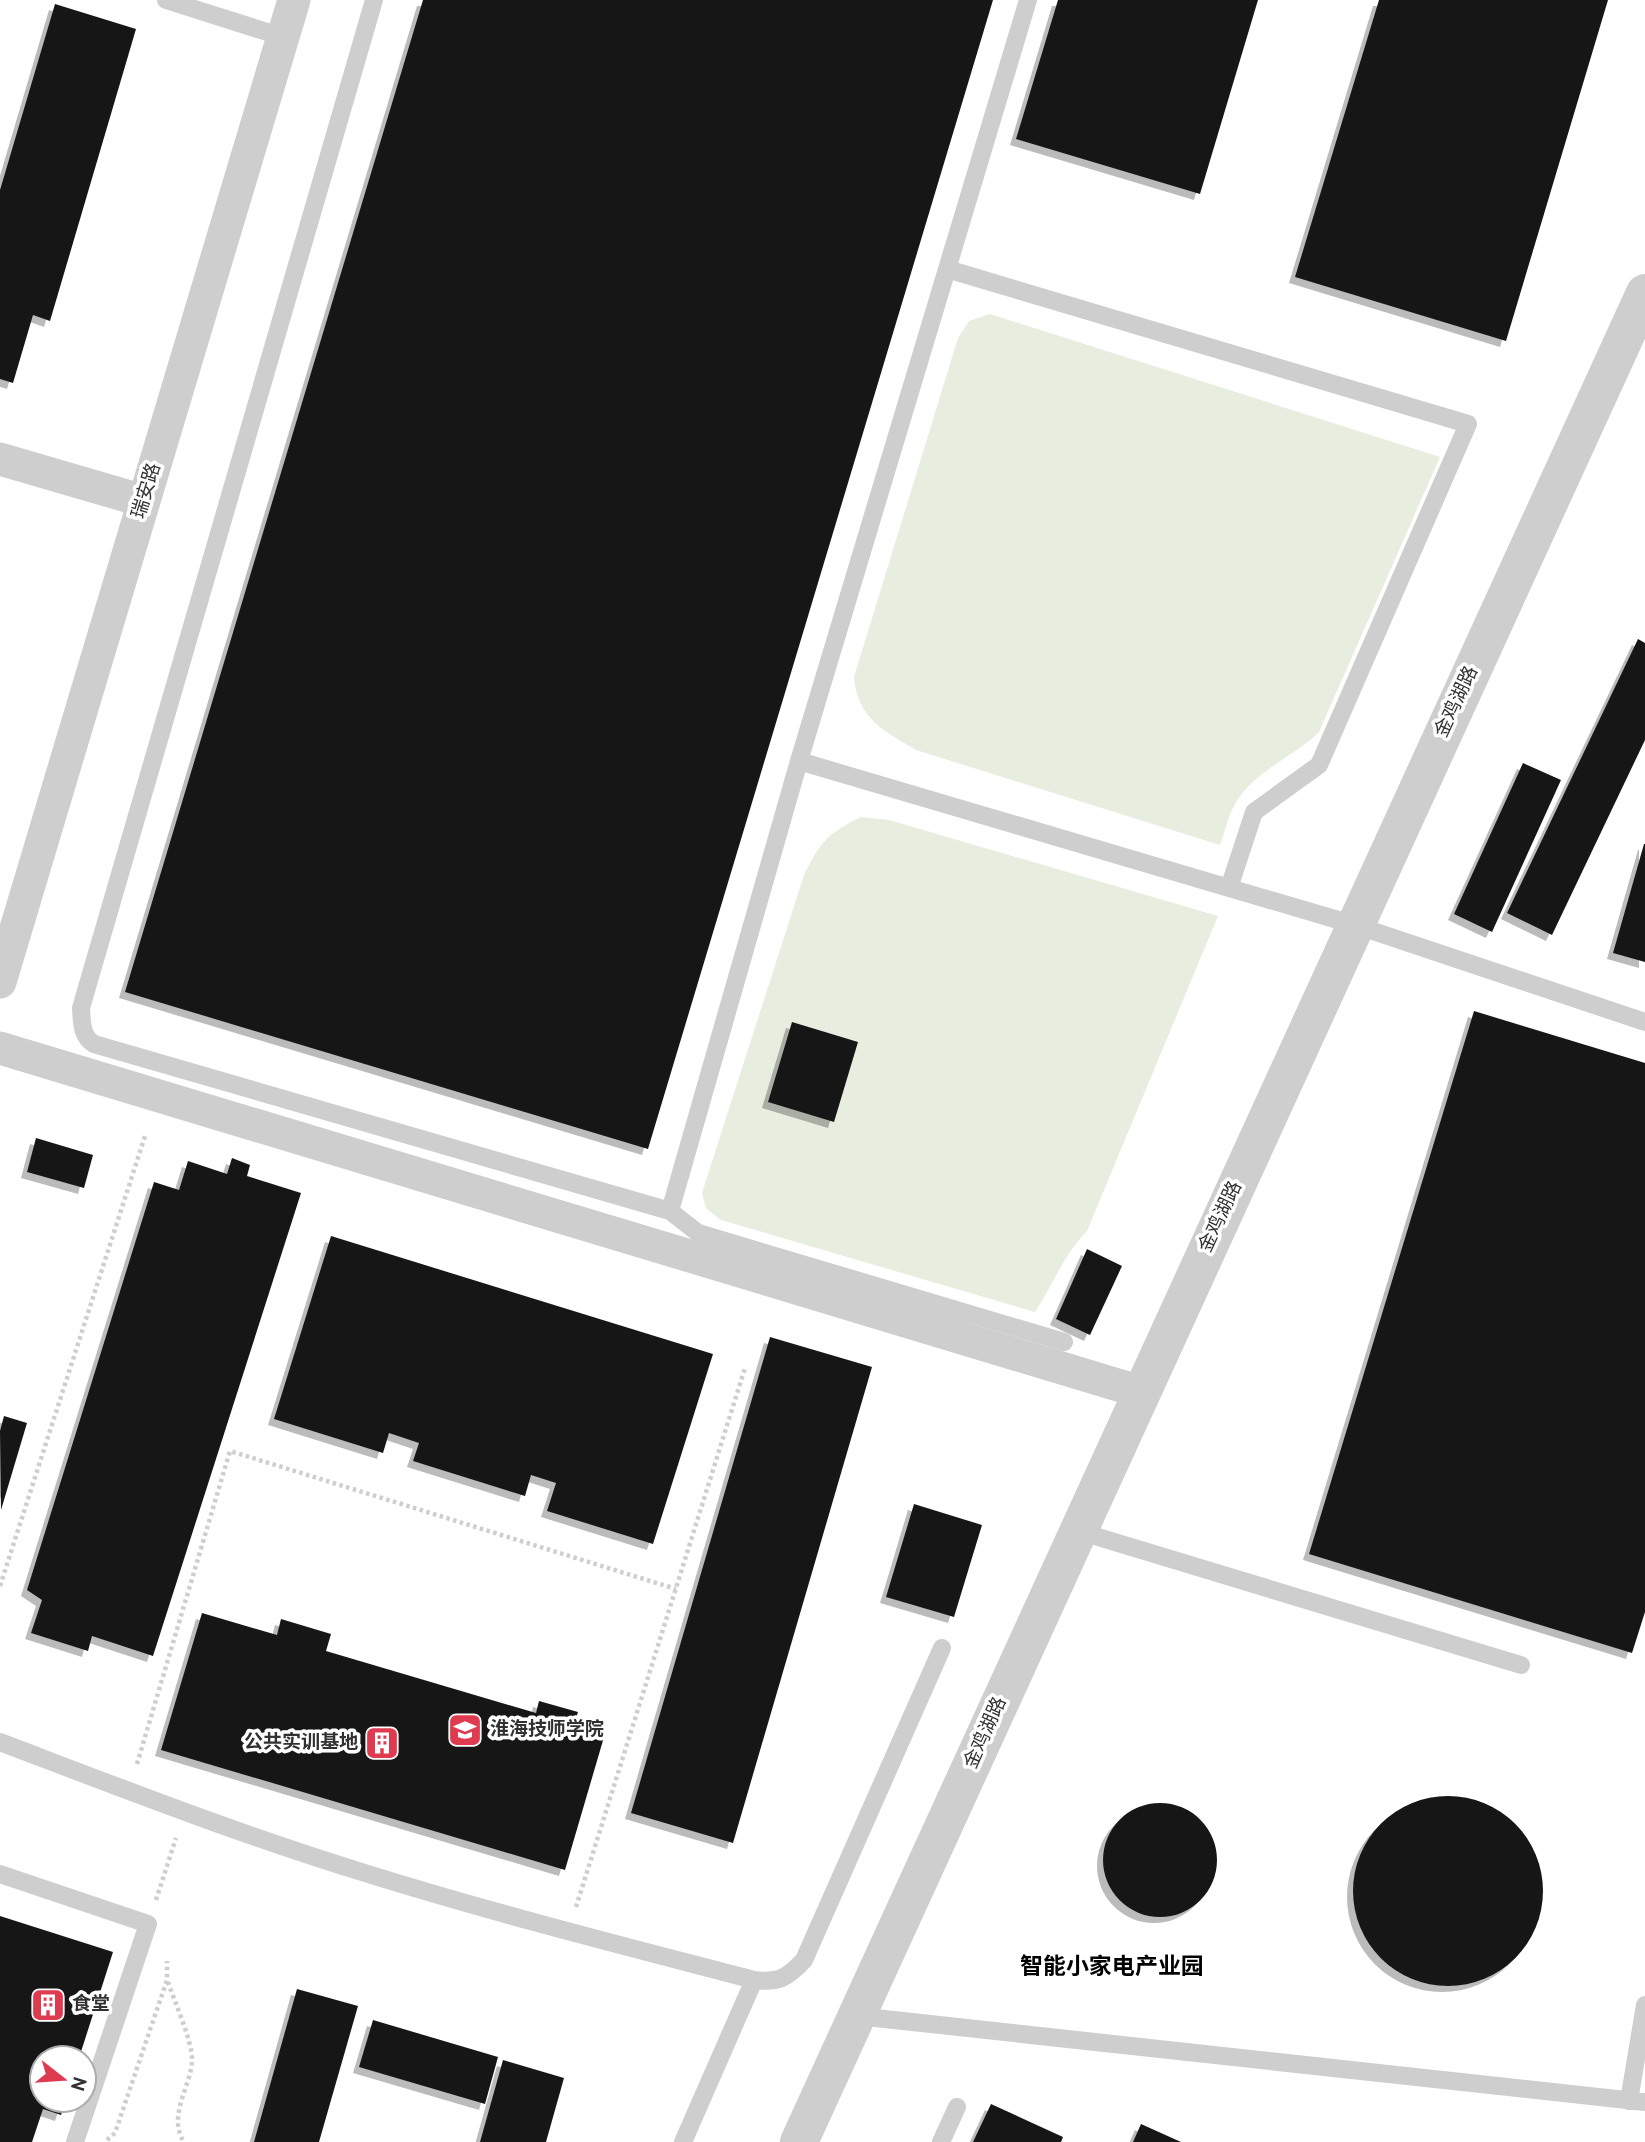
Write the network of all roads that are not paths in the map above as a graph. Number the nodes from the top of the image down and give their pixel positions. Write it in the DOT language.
graph roads {
  1 [pos="166,0"];
  2 [pos="294,0"];
  3 [pos="374,0"];
  4 [pos="1028,0"];
  5 [pos="283,37"];
  6 [pos="947,269"];
  7 [pos="1645,293"];
  8 [pos="0,459"];
  9 [pos="144,501"];
  10 [pos="799,761"];
  11 [pos="1229,888"];
  12 [pos="1355,925"];
  13 [pos="0,982"];
  14 [pos="1645,1022"];
  15 [pos="0,1048"];
  16 [pos="670,1211"];
  17 [pos="1064,1342"];
  18 [pos="1141,1392"];
  19 [pos="1078,1531"];
  20 [pos="942,1648"];
  21 [pos="1521,1665"];
  22 [pos="0,1742"];
  23 [pos="0,1874"];
  24 [pos="754,1980"];
  25 [pos="1645,2005"];
  26 [pos="857,2016"];
  27 [pos="1637,2101"];
  28 [pos="957,2107"];
  29 [pos="75,2142"];
  30 [pos="683,2142"];
  31 [pos="799,2142"];
  32 [pos="941,2142"];
  1 -- 5 [label="lane"];
  2 -- 5 [label="street, 瑞安路"];
  3 -- 16 [label="lane"];
  4 -- 6 [label="lane"];
  5 -- 9 [label="street, 瑞安路"];
  6 -- 10 [label="lane"];
  6 -- 11 [label="lane"];
  7 -- 12 [label="street, 金鸡湖路"];
  8 -- 9 [label="street"];
  9 -- 13 [label="street, 瑞安路"];
  10 -- 11 [label="lane"];
  10 -- 16 [label="lane"];
  11 -- 12 [label="lane"];
  12 -- 14 [label="lane"];
  12 -- 18 [label="street, 金鸡湖路"];
  15 -- 18 [label="street"];
  16 -- 17 [label="lane"];
  18 -- 19 [label="street, 金鸡湖路"];
  19 -- 21 [label="lane"];
  19 -- 26 [label="street, 金鸡湖路"];
  20 -- 24 [label="lane"];
  22 -- 24 [label="lane"];
  23 -- 29 [label="lane"];
  24 -- 30 [label="lane"];
  25 -- 27 [label="lane"];
  26 -- 27 [label="lane"];
  26 -- 31 [label="street, 金鸡湖路"];
  28 -- 32 [label="lane"];
}
